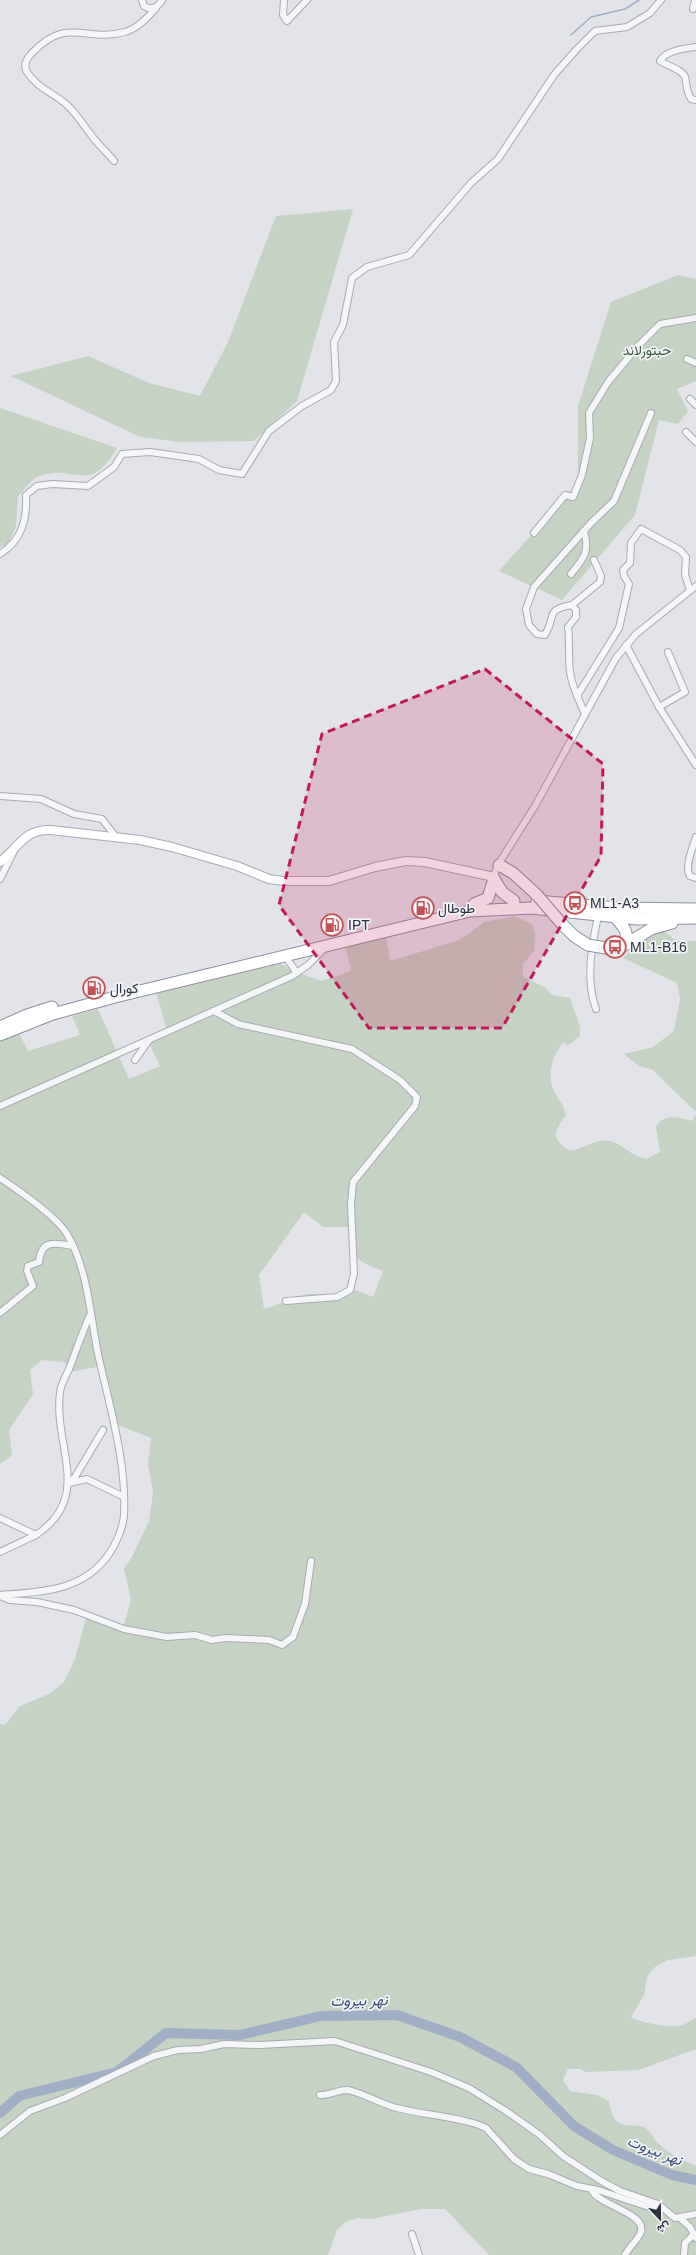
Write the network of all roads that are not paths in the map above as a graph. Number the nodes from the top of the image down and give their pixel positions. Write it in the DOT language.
graph roads {
  1 [pos="142,0"];
  2 [pos="162,0"];
  3 [pos="284,0"];
  4 [pos="307,0"];
  5 [pos="661,0"];
  6 [pos="695,0"];
  7 [pos="156,8"];
  8 [pos="693,8"];
  9 [pos="696,47"];
  10 [pos="696,100"];
  11 [pos="114,161"];
  12 [pos="696,318"];
  13 [pos="687,359"];
  14 [pos="696,363"];
  15 [pos="690,399"];
  16 [pos="696,405"];
  17 [pos="651,412"];
  18 [pos="686,432"];
  19 [pos="696,442"];
  20 [pos="584,531"];
  21 [pos="534,533"];
  22 [pos="0,554"];
  23 [pos="594,560"];
  24 [pos="571,574"];
  25 [pos="696,586"];
  26 [pos="690,590"];
  27 [pos="572,604"];
  28 [pos="626,645"];
  29 [pos="668,652"];
  30 [pos="577,696"];
  31 [pos="659,707"];
  32 [pos="585,714"];
  33 [pos="696,764"];
  34 [pos="0,796"];
  35 [pos="116,837"];
  36 [pos="696,837"];
  37 [pos="18,844"];
  38 [pos="0,862"];
  39 [pos="499,865"];
  40 [pos="494,878"];
  41 [pos="696,878"];
  42 [pos="0,879"];
  43 [pos="514,901"];
  44 [pos="474,904"];
  45 [pos="696,909"];
  46 [pos="598,916"];
  47 [pos="615,917"];
  48 [pos="682,918"];
  49 [pos="696,918"];
  50 [pos="329,944"];
  51 [pos="623,946"];
  52 [pos="285,956"];
  53 [pos="297,973"];
  54 [pos="596,1009"];
  55 [pos="214,1011"];
  56 [pos="0,1027"];
  57 [pos="0,1035"];
  58 [pos="150,1039"];
  59 [pos="135,1060"];
  60 [pos="0,1106"];
  61 [pos="0,1178"];
  62 [pos="73,1246"];
  63 [pos="286,1301"];
  64 [pos="0,1313"];
  65 [pos="90,1315"];
  66 [pos="103,1430"];
  67 [pos="68,1484"];
  68 [pos="124,1497"];
  69 [pos="0,1518"];
  70 [pos="36,1536"];
  71 [pos="0,1552"];
  72 [pos="311,1561"];
  73 [pos="0,1595"];
  74 [pos="320,2094"];
  75 [pos="0,2135"];
  76 [pos="591,2189"];
  77 [pos="664,2209"];
  78 [pos="696,2214"];
  79 [pos="680,2218"];
  80 [pos="412,2234"];
  81 [pos="695,2236"];
  82 [pos="420,2255"];
  83 [pos="625,2255"];
  84 [pos="684,2255"];
  1 -- 7 [label="street"];
  2 -- 7 [label="street"];
  3 -- 4 [label="street"];
  5 -- 22 [label="street"];
  6 -- 8 [label="street"];
  7 -- 11 [label="street"];
  9 -- 10 [label="street"];
  12 -- 21 [label="street"];
  13 -- 14 [label="street"];
  15 -- 16 [label="street"];
  17 -- 20 [label="street"];
  18 -- 19 [label="street"];
  20 -- 24 [label="street"];
  20 -- 27 [label="street"];
  23 -- 27 [label="street"];
  25 -- 26 [label="street"];
  26 -- 28 [label="street"];
  26 -- 30 [label="street"];
  27 -- 30 [label="street"];
  28 -- 31 [label="street"];
  28 -- 32 [label="street"];
  29 -- 31 [label="street"];
  30 -- 32 [label="street"];
  31 -- 33 [label="street"];
  32 -- 39 [label="street"];
  34 -- 35 [label="street"];
  35 -- 37 [label="main road"];
  35 -- 40 [label="main road"];
  36 -- 41 [label="street"];
  37 -- 38 [label="main road"];
  37 -- 42 [label="street"];
  39 -- 40 [label="street"];
  39 -- 51 [label="highway, bridge"];
  40 -- 43 [label="highway"];
  40 -- 44 [label="highway"];
  43 -- 44 [label="highway"];
  43 -- 45 [label="highway"];
  44 -- 56 [label="highway"];
  46 -- 47 [label="highway"];
  46 -- 50 [label="highway"];
  46 -- 54 [label="street"];
  47 -- 48 [label="highway"];
  47 -- 51 [label="highway"];
  48 -- 49 [label="highway"];
  48 -- 51 [label="highway"];
  50 -- 52 [label="highway"];
  50 -- 53 [label="street"];
  52 -- 53 [label="street"];
  52 -- 57 [label="highway"];
  53 -- 55 [label="street"];
  55 -- 58 [label="street"];
  55 -- 63 [label="street"];
  58 -- 59 [label="street"];
  58 -- 60 [label="street"];
  61 -- 62 [label="street"];
  62 -- 64 [label="street"];
  62 -- 65 [label="street"];
  65 -- 67 [label="street"];
  65 -- 68 [label="street"];
  66 -- 67 [label="street"];
  67 -- 68 [label="street"];
  67 -- 70 [label="street"];
  68 -- 73 [label="street"];
  69 -- 70 [label="street"];
  70 -- 71 [label="street"];
  72 -- 73 [label="street"];
  74 -- 76 [label="street"];
  75 -- 77 [label="street"];
  76 -- 77 [label="street"];
  76 -- 83 [label="street"];
  77 -- 79 [label="street"];
  78 -- 79 [label="street"];
  79 -- 81 [label="street"];
  80 -- 82 [label="street"];
  81 -- 84 [label="street"];
}
